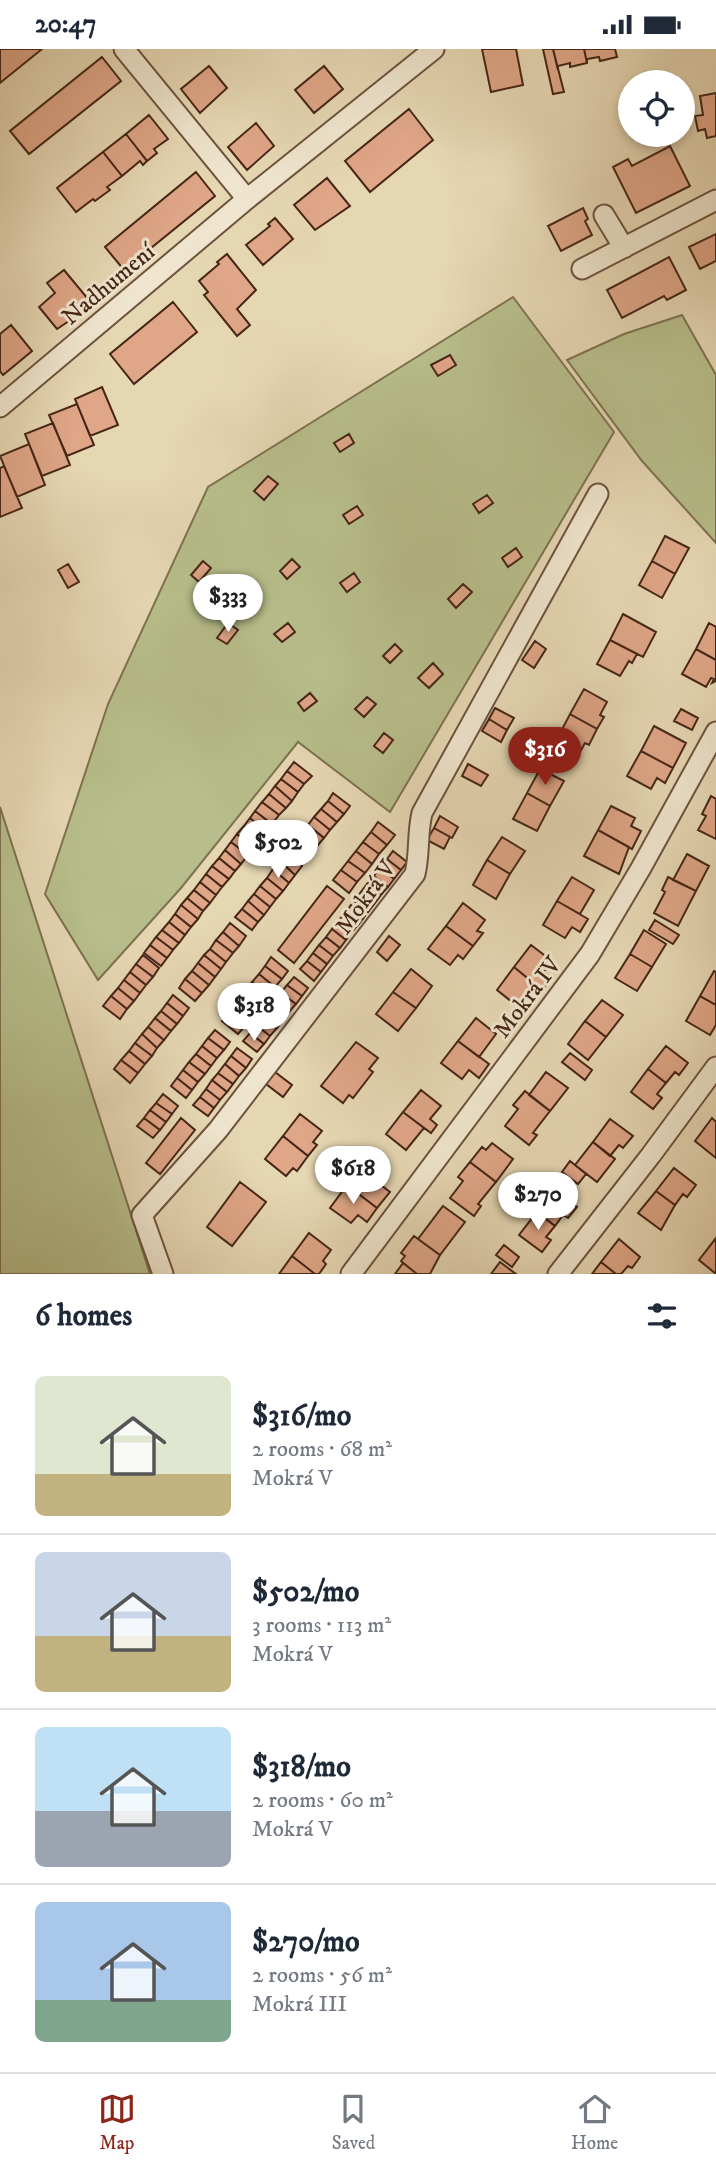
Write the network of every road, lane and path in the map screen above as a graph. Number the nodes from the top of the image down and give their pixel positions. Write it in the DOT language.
graph roads {
  1 [pos="124,49"];
  2 [pos="434,49"];
  3 [pos="247,199"];
  4 [pos="716,200"];
  5 [pos="604,215"];
  6 [pos="624,248"];
  7 [pos="582,269"];
  8 [pos="0,407"];
  9 [pos="598,494"];
  10 [pos="716,732"];
  11 [pos="716,1067"];
  12 [pos="163,1274"];
  13 [pos="351,1274"];
  14 [pos="558,1274"];
  1 -- 3 [label="street"];
  2 -- 3 [label="street, Nadhumení"];
  3 -- 8 [label="street, Nadhumení"];
  4 -- 6 [label="street"];
  5 -- 6 [label="street"];
  6 -- 7 [label="street"];
  9 -- 12 [label="street, Mokrá V"];
  10 -- 13 [label="street, Mokrá IV"];
  11 -- 14 [label="street"];
}
